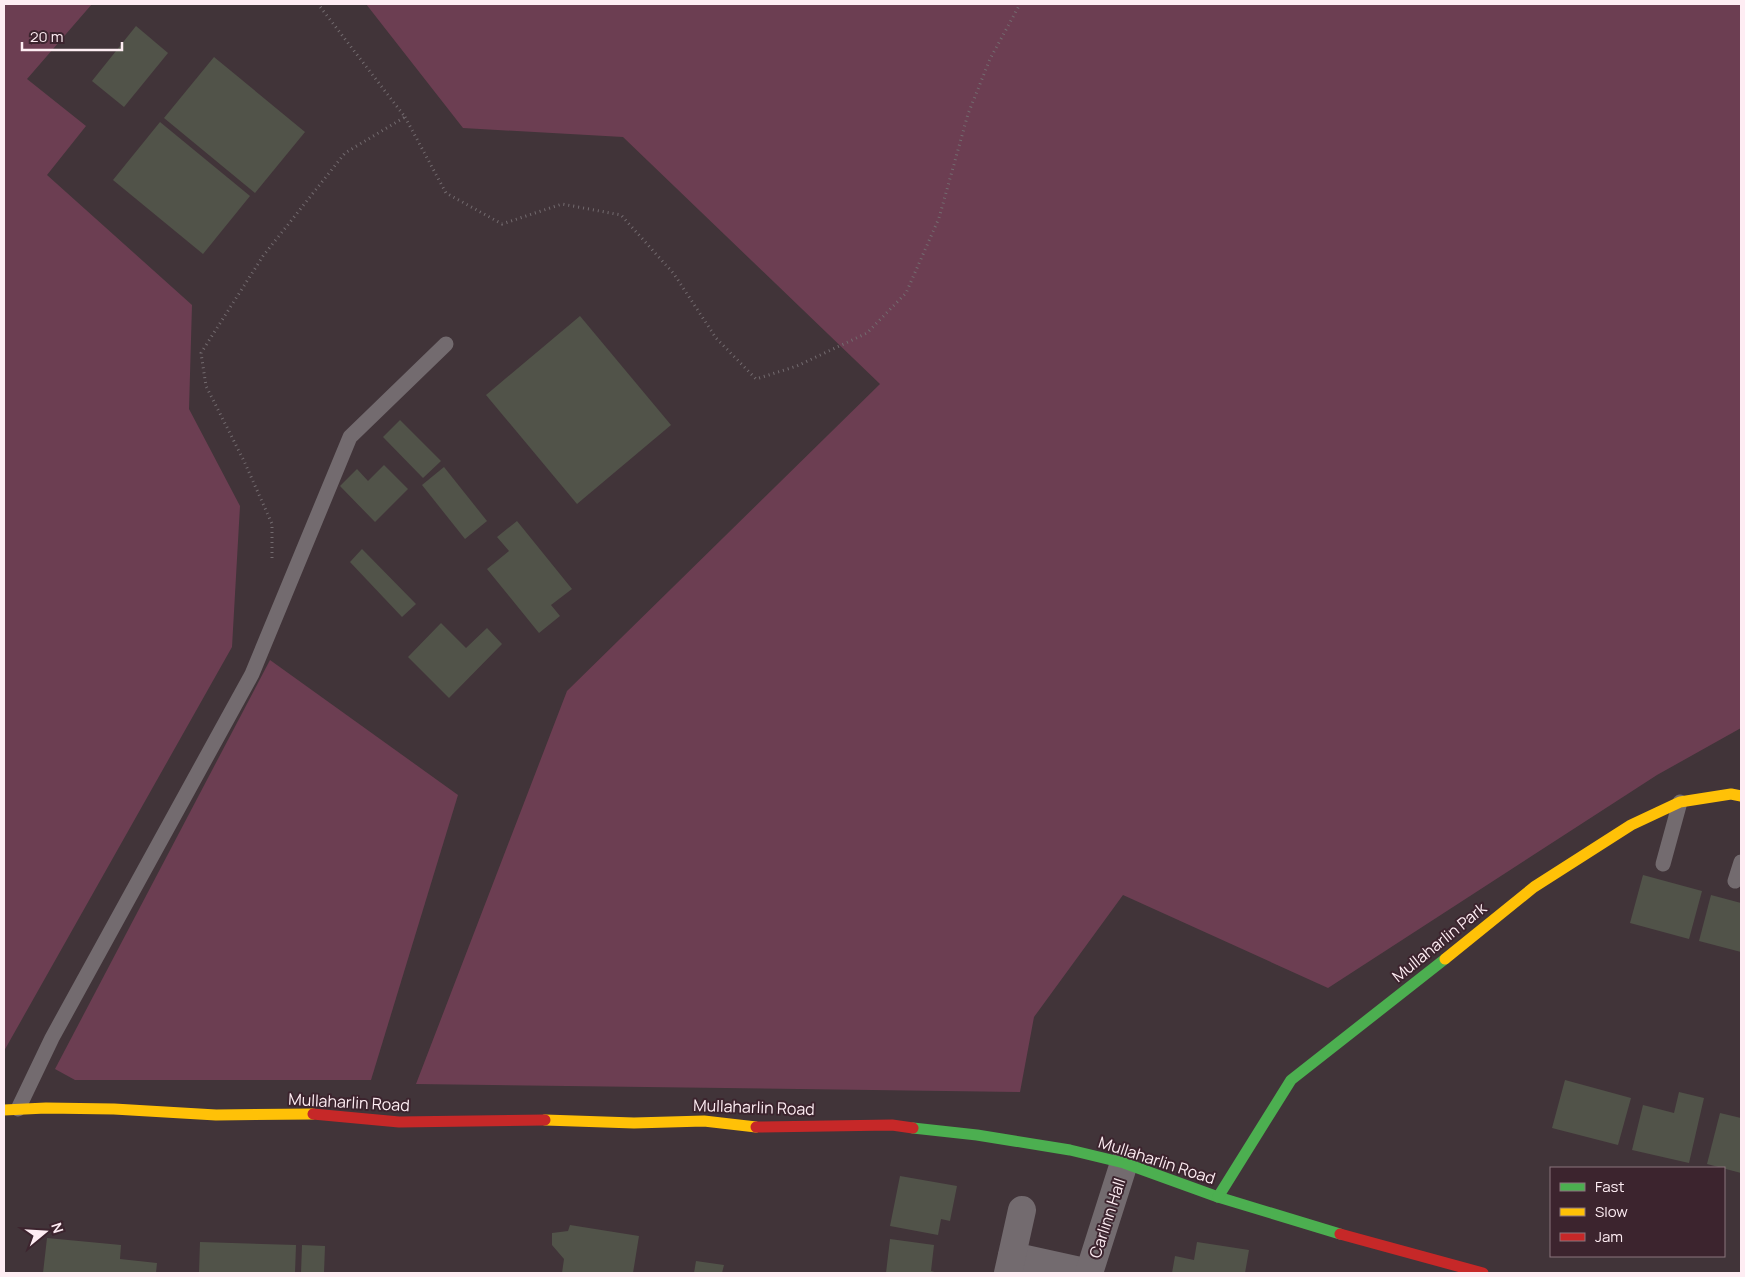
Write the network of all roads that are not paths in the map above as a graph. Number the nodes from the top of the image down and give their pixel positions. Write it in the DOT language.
graph roads {
  1 [pos="446,344"];
  2 [pos="1741,796"];
  3 [pos="1680,802"];
  4 [pos="1741,862"];
  5 [pos="1663,864"];
  6 [pos="1735,881"];
  7 [pos="11,1110"];
  8 [pos="1124,1163"];
  9 [pos="1218,1197"];
  10 [pos="1022,1210"];
  11 [pos="1010,1265"];
  12 [pos="1089,1273"];
  13 [pos="1483,1273"];
  1 -- 7 [label="lane"];
  2 -- 3 [label="street, Mullaharlin Park"];
  3 -- 5 [label="lane"];
  3 -- 9 [label="street, Mullaharlin Park"];
  4 -- 6 [label="lane"];
  7 -- 8 [label="street, Mullaharlin Road"];
  8 -- 9 [label="street, Mullaharlin Road"];
  8 -- 12 [label="street, Carlinn Hall"];
  9 -- 13 [label="street, Mullaharlin Road"];
  10 -- 11 [label="street, Carlinn Hall"];
  11 -- 12 [label="street, Carlinn Hall"];
}
